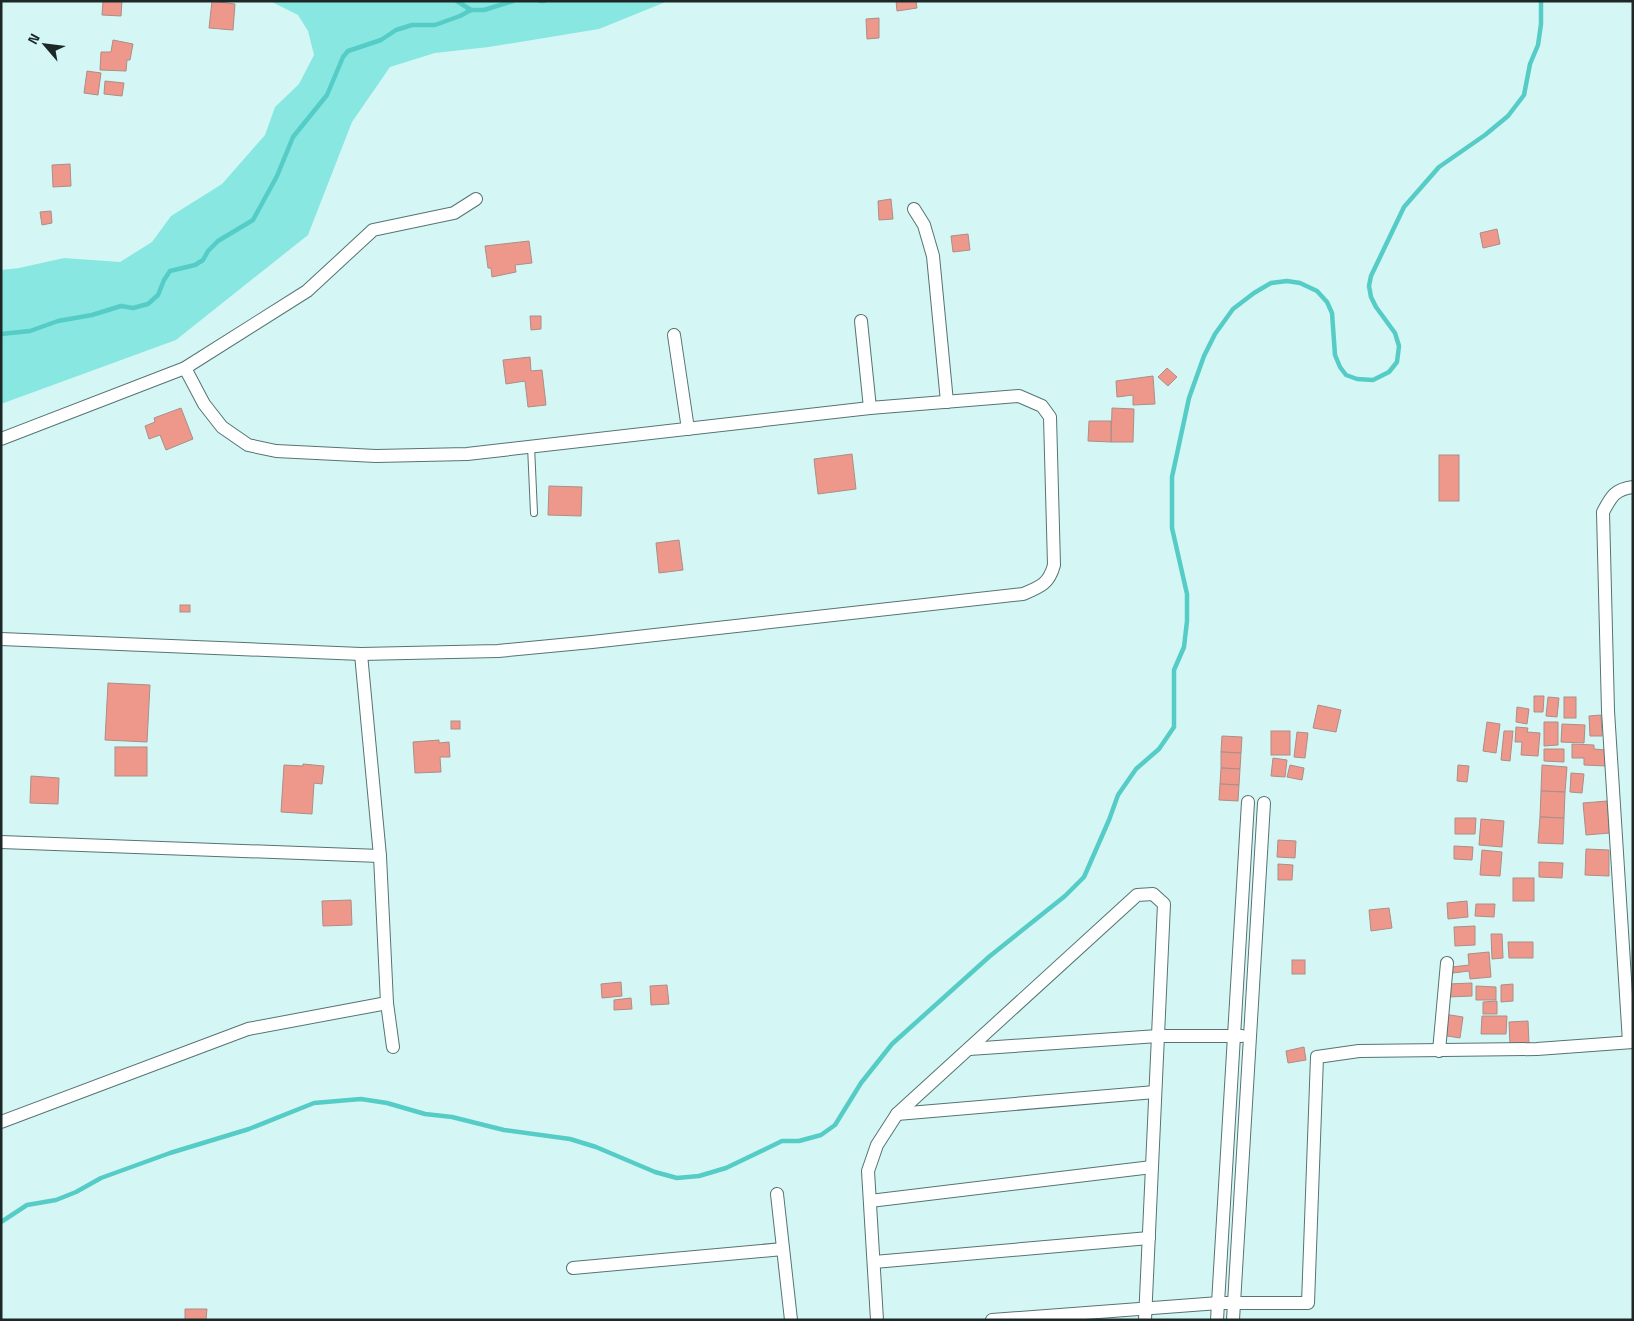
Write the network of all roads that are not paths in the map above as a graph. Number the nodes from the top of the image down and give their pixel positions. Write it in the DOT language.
graph roads {
  1 [pos="476,199"];
  2 [pos="914,209"];
  3 [pos="860,321"];
  4 [pos="674,335"];
  5 [pos="185,368"];
  6 [pos="947,402"];
  7 [pos="870,408"];
  8 [pos="688,429"];
  9 [pos="1,439"];
  10 [pos="531,446"];
  11 [pos="1633,487"];
  12 [pos="534,513"];
  13 [pos="1,639"];
  14 [pos="362,654"];
  15 [pos="1248,802"];
  16 [pos="1264,803"];
  17 [pos="1,842"];
  18 [pos="380,856"];
  19 [pos="1447,963"];
  20 [pos="387,1003"];
  21 [pos="1158,1036"];
  22 [pos="1234,1036"];
  23 [pos="1250,1036"];
  24 [pos="1631,1042"];
  25 [pos="393,1046"];
  26 [pos="968,1049"];
  27 [pos="1439,1050"];
  28 [pos="1155,1092"];
  29 [pos="897,1114"];
  30 [pos="1,1122"];
  31 [pos="1152,1167"];
  32 [pos="777,1194"];
  33 [pos="870,1201"];
  34 [pos="1149,1238"];
  35 [pos="783,1249"];
  36 [pos="874,1262"];
  37 [pos="573,1268"];
  38 [pos="1218,1303"];
  39 [pos="1234,1303"];
  40 [pos="1145,1314"];
  41 [pos="791,1320"];
  42 [pos="877,1320"];
  43 [pos="992,1320"];
  44 [pos="1218,1320"];
  45 [pos="1233,1320"];
  1 -- 5 [label="street"];
  2 -- 6 [label="street"];
  3 -- 7 [label="street"];
  4 -- 8 [label="street"];
  5 -- 9 [label="street"];
  5 -- 10 [label="street"];
  6 -- 7 [label="street"];
  6 -- 14 [label="street"];
  7 -- 8 [label="street"];
  8 -- 10 [label="street"];
  10 -- 12 [label="lane"];
  11 -- 24 [label="street"];
  13 -- 14 [label="street"];
  14 -- 18 [label="street"];
  15 -- 22 [label="street"];
  16 -- 23 [label="street"];
  17 -- 18 [label="street"];
  18 -- 20 [label="street"];
  19 -- 27 [label="street"];
  20 -- 25 [label="street"];
  20 -- 30 [label="street"];
  21 -- 22 [label="street"];
  21 -- 26 [label="street"];
  21 -- 26 [label="street"];
  21 -- 28 [label="street"];
  22 -- 23 [label="street"];
  22 -- 38 [label="street"];
  23 -- 39 [label="street"];
  24 -- 27 [label="street"];
  26 -- 29 [label="street"];
  27 -- 39 [label="street"];
  28 -- 29 [label="street"];
  28 -- 31 [label="street"];
  29 -- 33 [label="street"];
  31 -- 33 [label="street"];
  31 -- 34 [label="street"];
  32 -- 35 [label="street"];
  33 -- 36 [label="street"];
  34 -- 36 [label="street"];
  34 -- 40 [label="street"];
  35 -- 37 [label="street"];
  35 -- 41 [label="street"];
  36 -- 42 [label="street"];
  38 -- 39 [label="street"];
  38 -- 40 [label="street"];
  38 -- 44 [label="street"];
  39 -- 45 [label="street"];
  40 -- 43 [label="street"];
}
